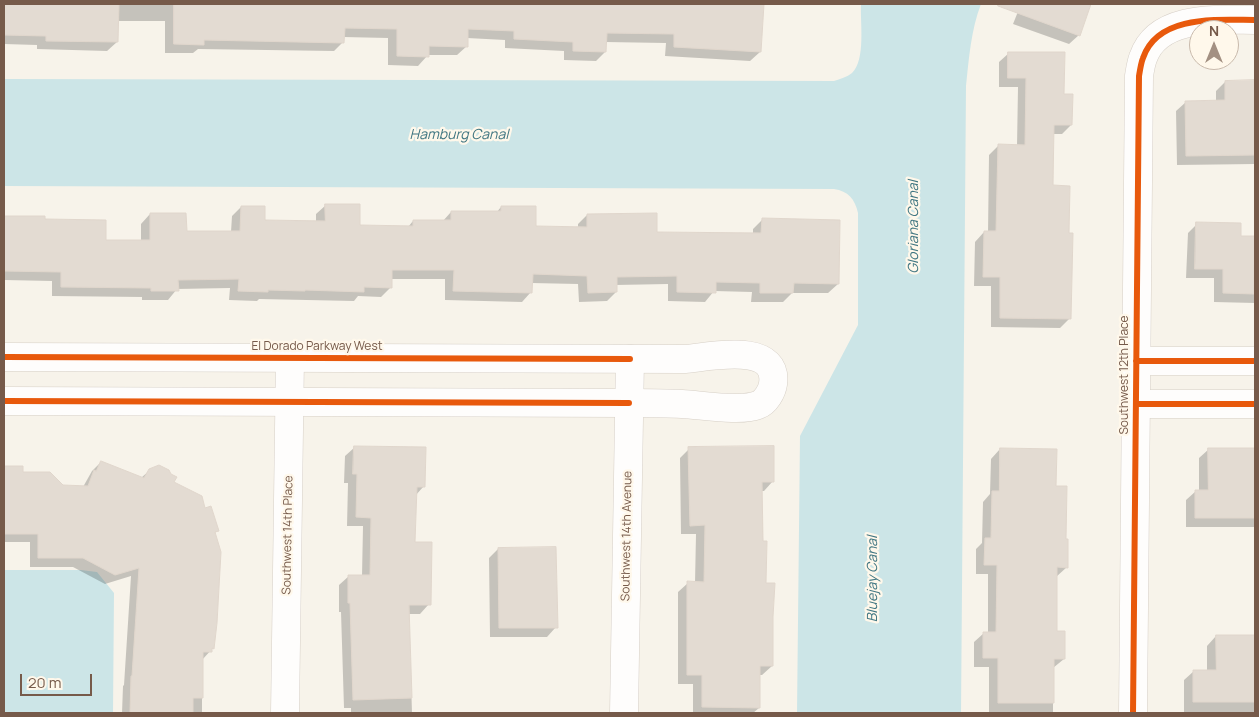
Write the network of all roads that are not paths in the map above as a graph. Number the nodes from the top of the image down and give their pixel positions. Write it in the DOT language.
graph roads {
  1 [pos="1255,20"];
  2 [pos="4,357"];
  3 [pos="290,358"];
  4 [pos="630,359"];
  5 [pos="1136,361"];
  6 [pos="1255,361"];
  7 [pos="4,401"];
  8 [pos="290,402"];
  9 [pos="629,403"];
  10 [pos="1136,404"];
  11 [pos="1255,404"];
  12 [pos="286,713"];
  13 [pos="624,713"];
  14 [pos="1133,713"];
  1 -- 5 [label="street, Southwest 12th Place"];
  2 -- 3 [label="street, El Dorado Parkway West"];
  3 -- 4 [label="street, El Dorado Parkway West"];
  3 -- 8 [label="street, Southwest 14th Place"];
  4 -- 9 [label="street, Southwest 14th Avenue"];
  4 -- 9 [label="street, El Dorado Parkway West"];
  5 -- 6 [label="street"];
  5 -- 10 [label="street, Southwest 12th Place"];
  7 -- 8 [label="street, El Dorado Parkway West"];
  8 -- 9 [label="street, El Dorado Parkway West"];
  8 -- 12 [label="street, Southwest 14th Place"];
  9 -- 13 [label="street, Southwest 14th Avenue"];
  10 -- 11 [label="street"];
  10 -- 14 [label="street, Southwest 12th Place"];
}
